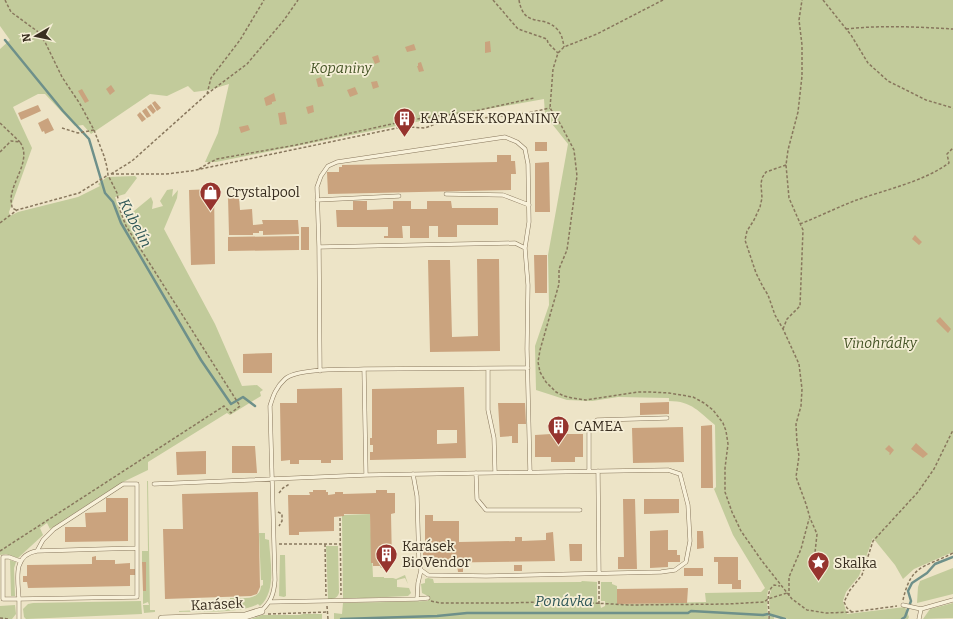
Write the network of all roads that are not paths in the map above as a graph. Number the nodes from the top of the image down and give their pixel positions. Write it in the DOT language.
graph roads {
  1 [pos="446,194"];
  2 [pos="399,196"];
  3 [pos="317,200"];
  4 [pos="529,205"];
  5 [pos="319,247"];
  6 [pos="525,248"];
  7 [pos="528,368"];
  8 [pos="364,369"];
  9 [pos="488,369"];
  10 [pos="320,371"];
  11 [pos="667,418"];
  12 [pos="589,471"];
  13 [pos="598,471"];
  14 [pos="495,472"];
  15 [pos="530,472"];
  16 [pos="476,473"];
  17 [pos="414,474"];
  18 [pos="366,476"];
  19 [pos="272,480"];
  20 [pos="154,484"];
  21 [pos="580,510"];
  22 [pos="137,548"];
  23 [pos="37,551"];
  24 [pos="20,561"];
  25 [pos="421,570"];
  26 [pos="599,573"];
  27 [pos="428,598"];
  28 [pos="19,599"];
  29 [pos="417,599"];
  30 [pos="953,600"];
  31 [pos="269,602"];
  32 [pos="903,605"];
  33 [pos="921,609"];
  34 [pos="261,610"];
  35 [pos="19,619"];
  36 [pos="162,619"];
  37 [pos="919,619"];
  1 -- 4 [label="lane"];
  2 -- 3 [label="lane"];
  3 -- 4 [label="lane"];
  3 -- 5 [label="lane"];
  4 -- 6 [label="lane"];
  5 -- 6 [label="lane"];
  5 -- 10 [label="lane"];
  6 -- 7 [label="lane"];
  7 -- 9 [label="lane, Karásek"];
  7 -- 15 [label="lane"];
  8 -- 9 [label="lane, Karásek"];
  8 -- 10 [label="lane, Karásek"];
  8 -- 18 [label="lane"];
  9 -- 14 [label="lane"];
  10 -- 19 [label="lane, Karásek"];
  11 -- 12 [label="lane"];
  12 -- 13 [label="lane"];
  12 -- 15 [label="lane"];
  13 -- 26 [label="lane"];
  13 -- 26 [label="lane"];
  14 -- 15 [label="lane"];
  14 -- 16 [label="lane"];
  16 -- 17 [label="lane"];
  16 -- 21 [label="lane"];
  17 -- 18 [label="lane"];
  17 -- 25 [label="lane"];
  18 -- 19 [label="lane"];
  19 -- 20 [label="lane"];
  19 -- 31 [label="lane, Karásek"];
  22 -- 23 [label="lane"];
  22 -- 23 [label="lane"];
  22 -- 28 [label="lane"];
  23 -- 24 [label="lane"];
  24 -- 28 [label="lane"];
  24 -- 28 [label="lane"];
  25 -- 26 [label="lane"];
  25 -- 29 [label="lane"];
  27 -- 29 [label="lane"];
  28 -- 35 [label="lane"];
  29 -- 31 [label="lane"];
  30 -- 33 [label="lane"];
  31 -- 34 [label="lane, Karásek"];
  32 -- 33 [label="lane"];
  33 -- 37 [label="lane"];
  34 -- 36 [label="street, Karásek"];
}
